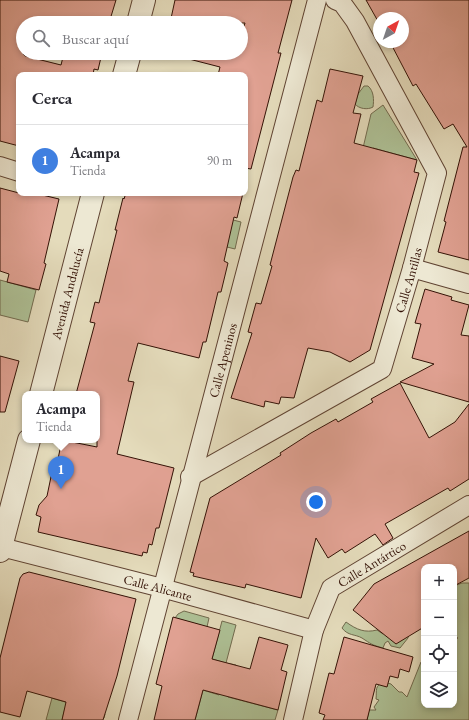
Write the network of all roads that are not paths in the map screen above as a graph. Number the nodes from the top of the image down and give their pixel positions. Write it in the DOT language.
graph roads {
  1 [pos="144,0"];
  2 [pos="317,0"];
  3 [pos="335,0"];
  4 [pos="140,16"];
  5 [pos="128,60"];
  6 [pos="125,72"];
  7 [pos="0,166"];
  8 [pos="16,171"];
  9 [pos="92,196"];
  10 [pos="412,268"];
  11 [pos="469,284"];
  12 [pos="42,391"];
  13 [pos="28,443"];
  14 [pos="190,477"];
  15 [pos="469,505"];
  16 [pos="0,549"];
  17 [pos="162,588"];
  18 [pos="314,630"];
  19 [pos="128,720"];
  20 [pos="293,720"];
  1 -- 4 [label="street"];
  2 -- 14 [label="street, Calle Apeninos"];
  3 -- 10 [label="street, Calle Antillas"];
  5 -- 6 [label="street"];
  7 -- 8 [label="street"];
  9 -- 12 [label="street, Avenida Andalucía"];
  10 -- 11 [label="street"];
  10 -- 14 [label="street, Calle Antillas"];
  13 -- 16 [label="street"];
  14 -- 17 [label="street, Calle Apeninos"];
  15 -- 18 [label="street, Calle Antártico"];
  16 -- 17 [label="street, Calle Alicante"];
  17 -- 18 [label="street, Calle Alicante"];
  17 -- 19 [label="street, Calle Apeninos"];
  18 -- 20 [label="street, Calle Antártico"];
}
